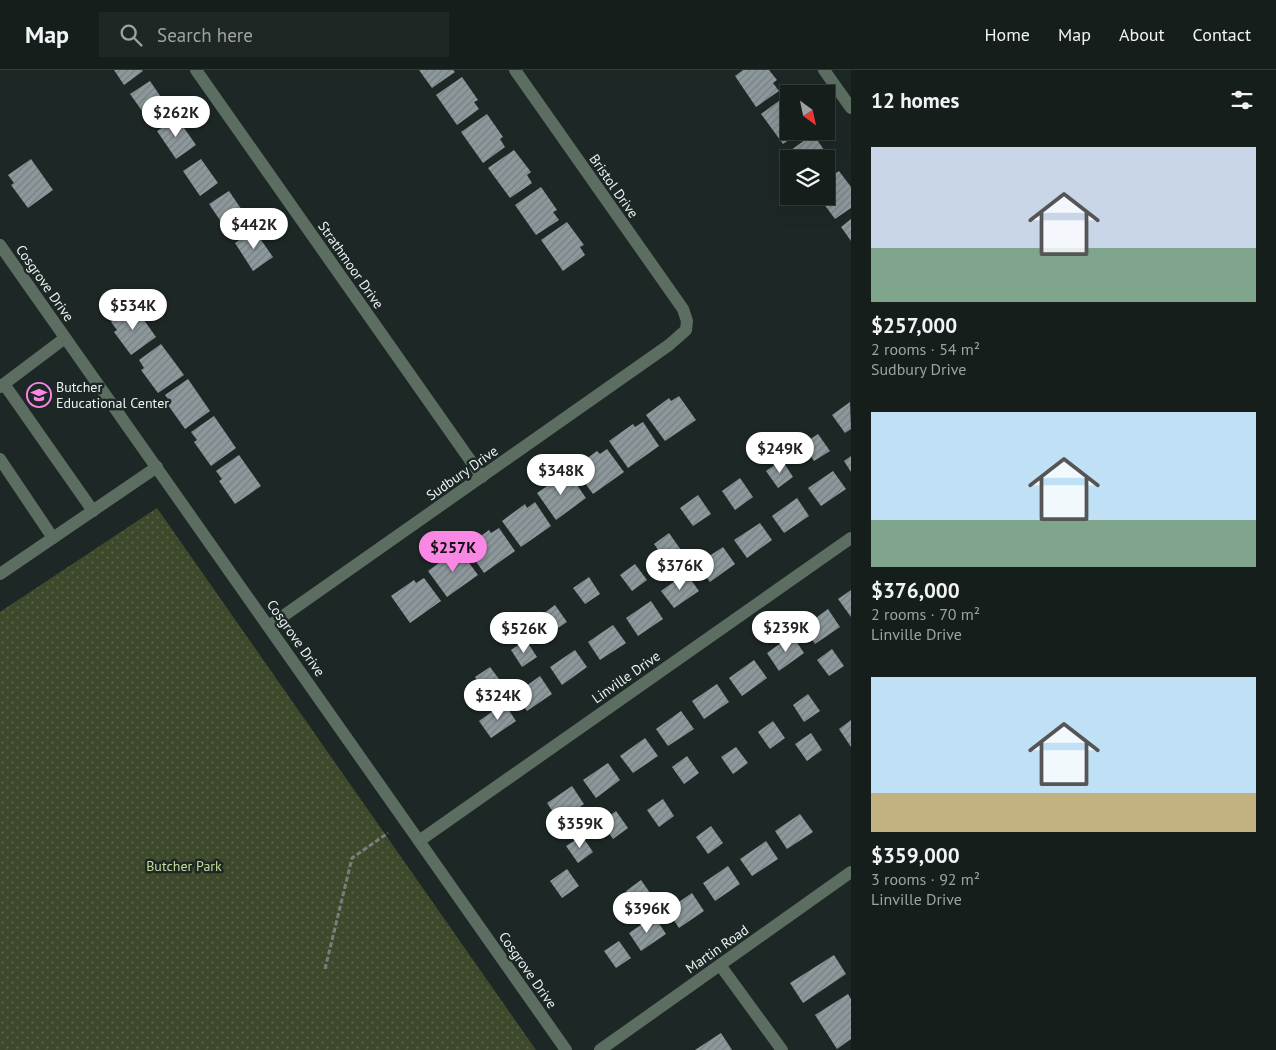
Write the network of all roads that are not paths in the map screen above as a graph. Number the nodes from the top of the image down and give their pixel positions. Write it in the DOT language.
graph roads {
  1 [pos="196,70"];
  2 [pos="824,70"];
  3 [pos="518,71"];
  4 [pos="851,108"];
  5 [pos="0,245"];
  6 [pos="687,321"];
  7 [pos="65,338"];
  8 [pos="2,385"];
  9 [pos="0,459"];
  10 [pos="157,467"];
  11 [pos="482,477"];
  12 [pos="93,511"];
  13 [pos="53,538"];
  14 [pos="851,538"];
  15 [pos="0,574"];
  16 [pos="269,626"];
  17 [pos="419,841"];
  18 [pos="851,872"];
  19 [pos="720,965"];
  20 [pos="566,1050"];
  21 [pos="600,1050"];
  22 [pos="782,1050"];
  1 -- 11 [label="street, Strathmoor Drive"];
  2 -- 4 [label="street"];
  3 -- 6 [label="street, Bristol Drive"];
  5 -- 7 [label="street, Cosgrove Drive"];
  6 -- 11 [label="street, Sudbury Drive"];
  7 -- 8 [label="street"];
  7 -- 10 [label="street, Cosgrove Drive"];
  8 -- 12 [label="street"];
  9 -- 13 [label="street"];
  10 -- 12 [label="street"];
  10 -- 16 [label="street, Cosgrove Drive"];
  11 -- 16 [label="street, Sudbury Drive"];
  12 -- 13 [label="street"];
  13 -- 15 [label="street"];
  14 -- 17 [label="street, Linville Drive"];
  16 -- 17 [label="street, Cosgrove Drive"];
  17 -- 20 [label="street, Cosgrove Drive"];
  18 -- 19 [label="street, Martin Road"];
  19 -- 21 [label="street, Martin Road"];
  19 -- 22 [label="street"];
}
